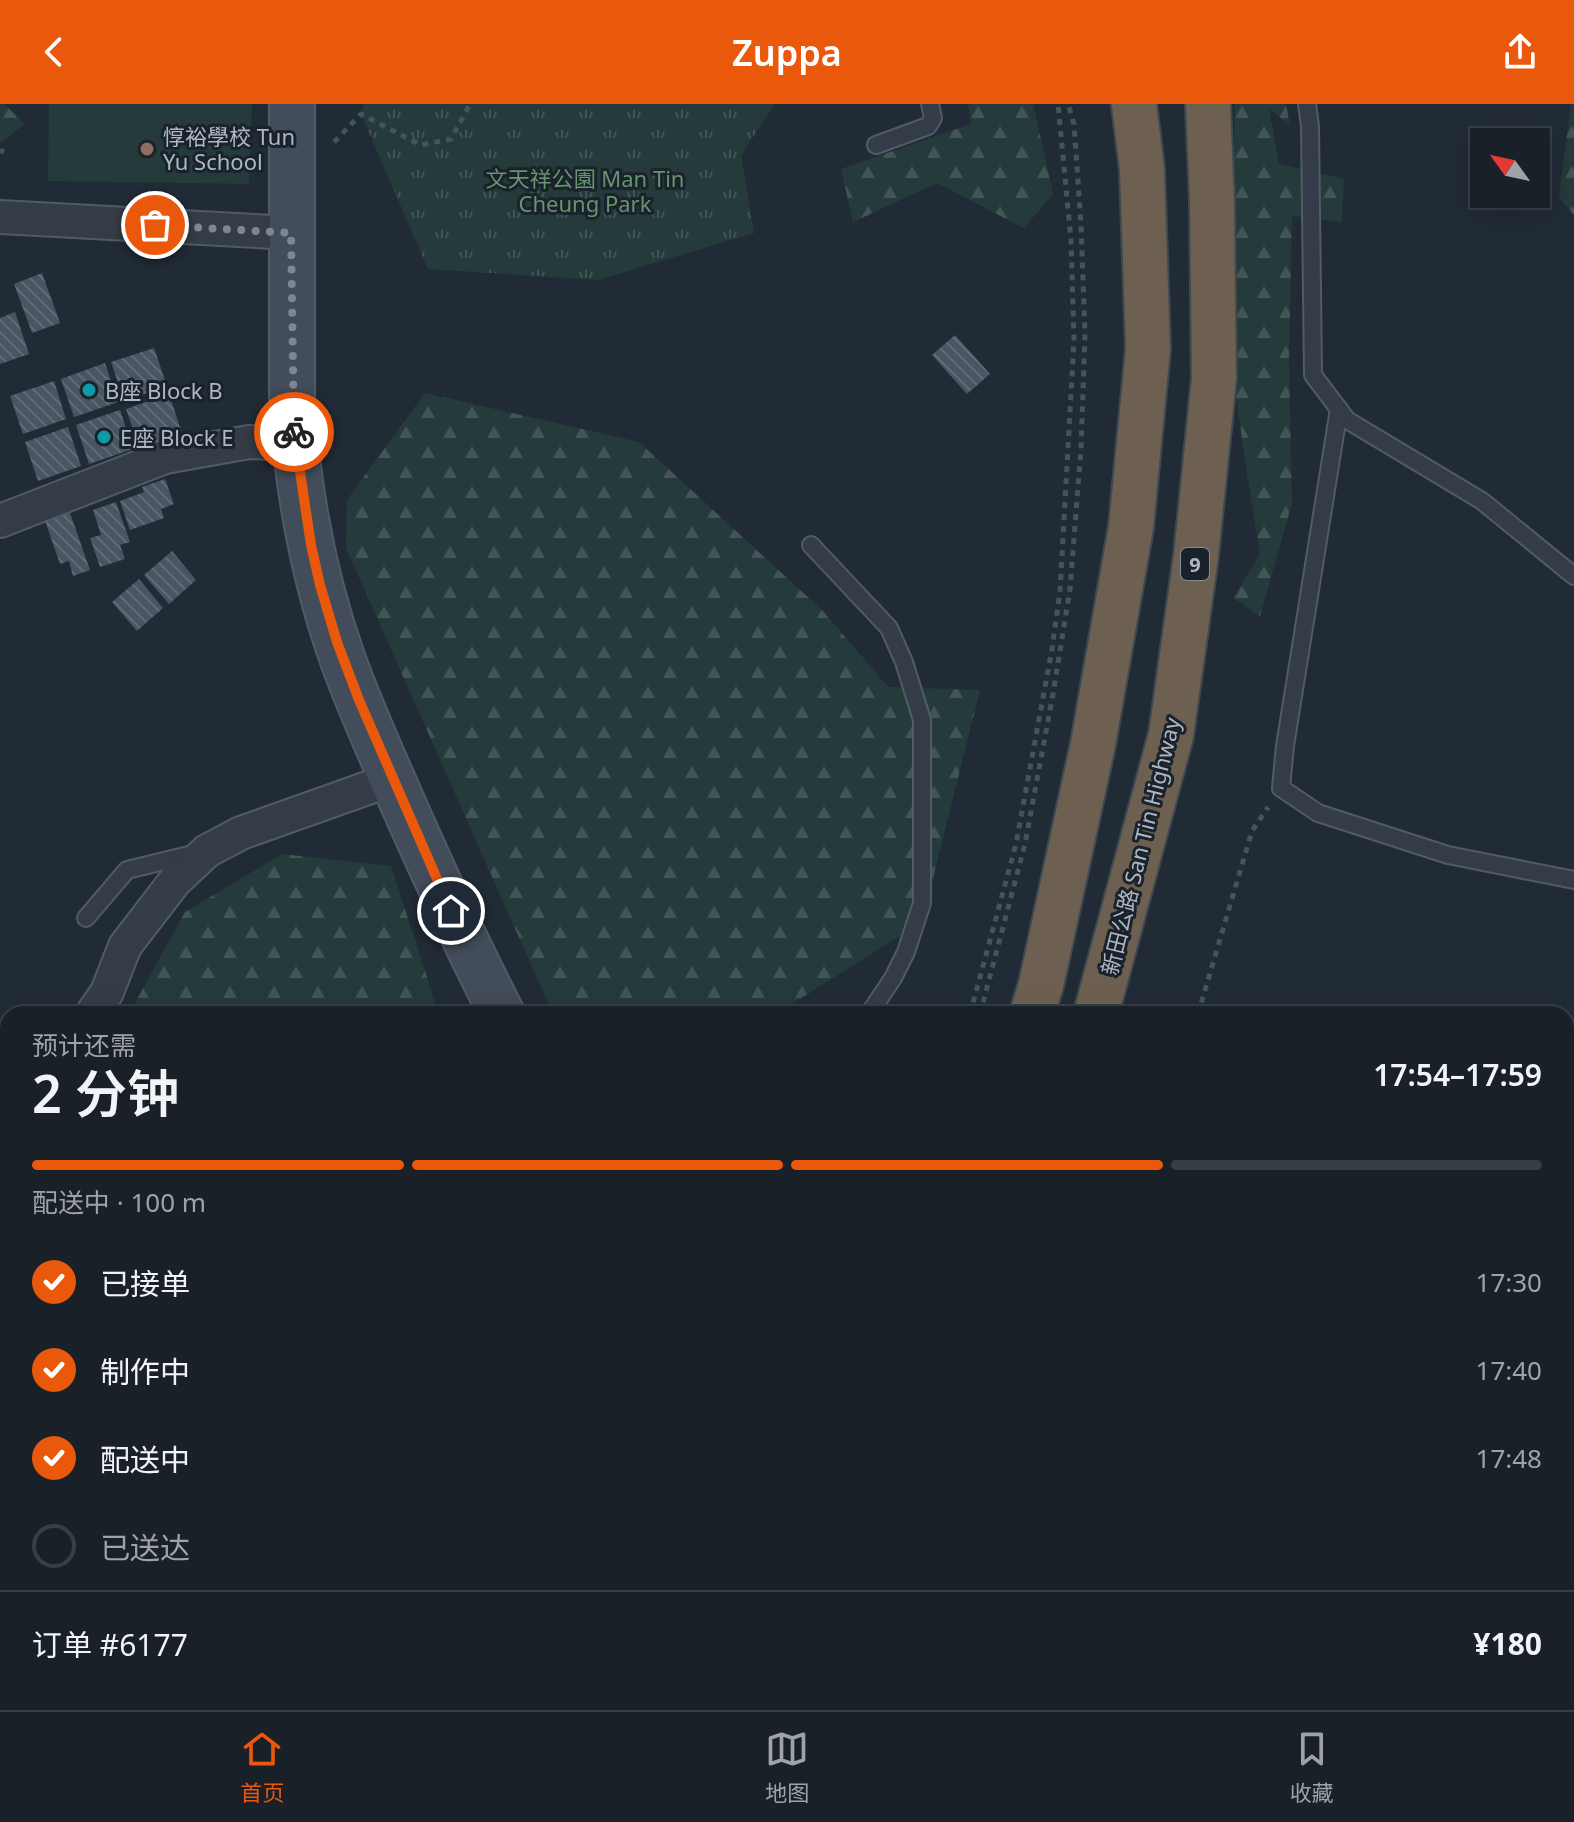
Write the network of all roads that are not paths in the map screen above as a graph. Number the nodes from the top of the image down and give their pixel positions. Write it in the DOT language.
graph roads {
  1 [pos="292,104"];
  2 [pos="930,104"];
  3 [pos="1134,104"];
  4 [pos="1208,104"];
  5 [pos="1307,104"];
  6 [pos="876,145"];
  7 [pos="0,217"];
  8 [pos="291,233"];
  9 [pos="1339,409"];
  10 [pos="295,444"];
  11 [pos="0,521"];
  12 [pos="811,545"];
  13 [pos="1574,576"];
  14 [pos="393,779"];
  15 [pos="207,851"];
  16 [pos="1574,880"];
  17 [pos="86,918"];
  18 [pos="97,1006"];
  19 [pos="498,1006"];
  20 [pos="874,1006"];
  21 [pos="1034,1006"];
  22 [pos="1098,1006"];
  1 -- 8 [label="main road"];
  2 -- 6 [label="lane"];
  3 -- 21 [label="highway"];
  4 -- 22 [label="highway, 新田公路 San Tin Highway / 9"];
  5 -- 9 [label="lane"];
  7 -- 8 [label="street"];
  8 -- 10 [label="main road"];
  9 -- 13 [label="lane"];
  9 -- 16 [label="lane"];
  10 -- 11 [label="street"];
  10 -- 14 [label="main road"];
  12 -- 20 [label="lane"];
  14 -- 15 [label="street"];
  14 -- 19 [label="main road"];
  15 -- 17 [label="lane"];
  15 -- 18 [label="street"];
}
